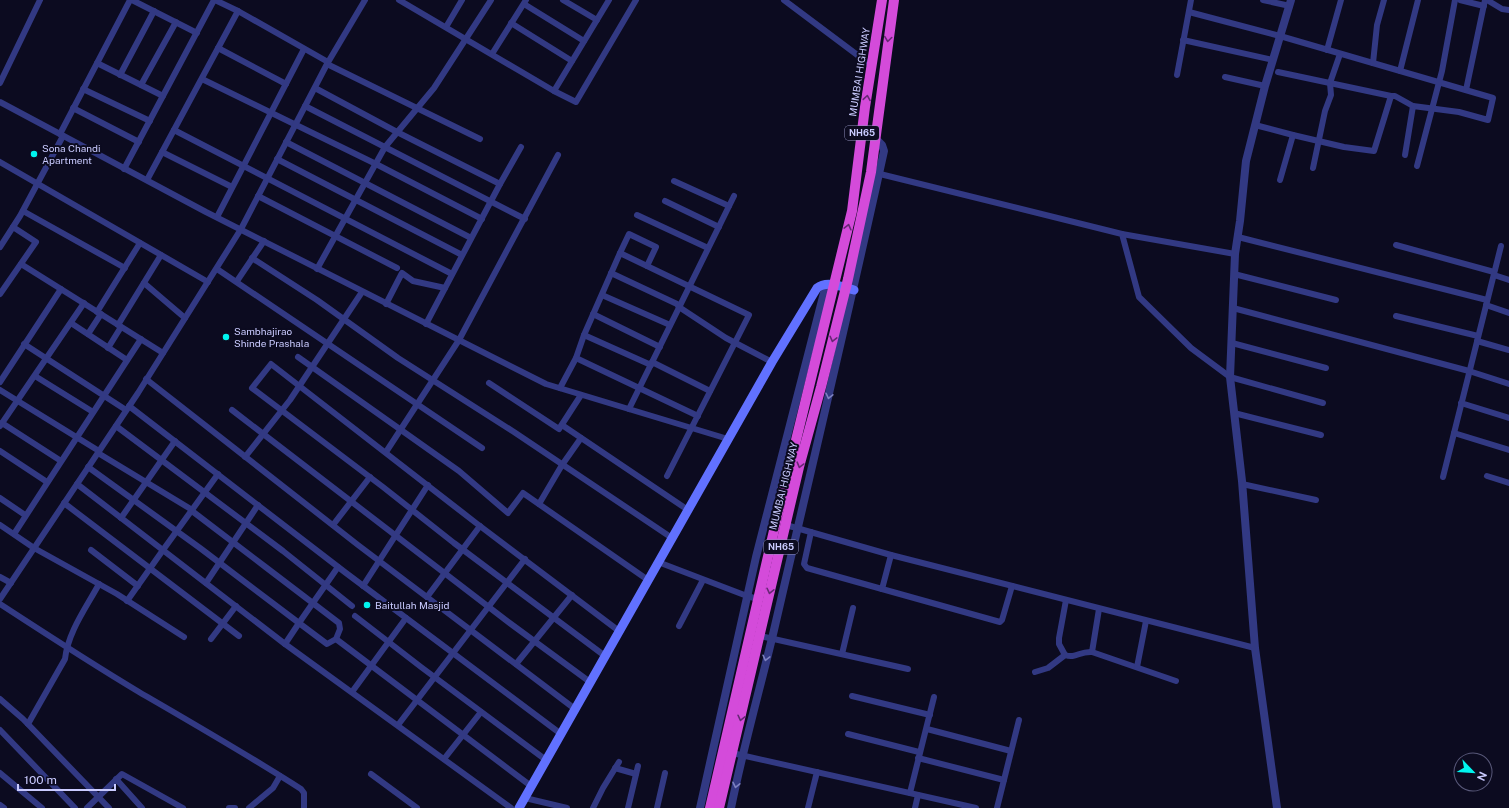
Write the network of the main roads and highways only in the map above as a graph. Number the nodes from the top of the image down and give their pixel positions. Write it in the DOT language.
graph roads {
  1 [pos="882,0"];
  2 [pos="894,0"];
  3 [pos="830,285"];
  4 [pos="850,289"];
  5 [pos="519,808"];
  6 [pos="710,808"];
  7 [pos="719,808"];
  3 -- 1 [label="highway, MUMBAI HIGHWAY / NH65, one-way"];
  2 -- 4 [label="highway, NH65, one-way"];
  3 -- 4 [label="main road"];
  3 -- 5 [label="main road"];
  3 -- 6 [label="highway, MUMBAI HIGHWAY / NH65"];
  4 -- 7 [label="highway, MUMBAI HIGHWAY / NH65, one-way"];
}
